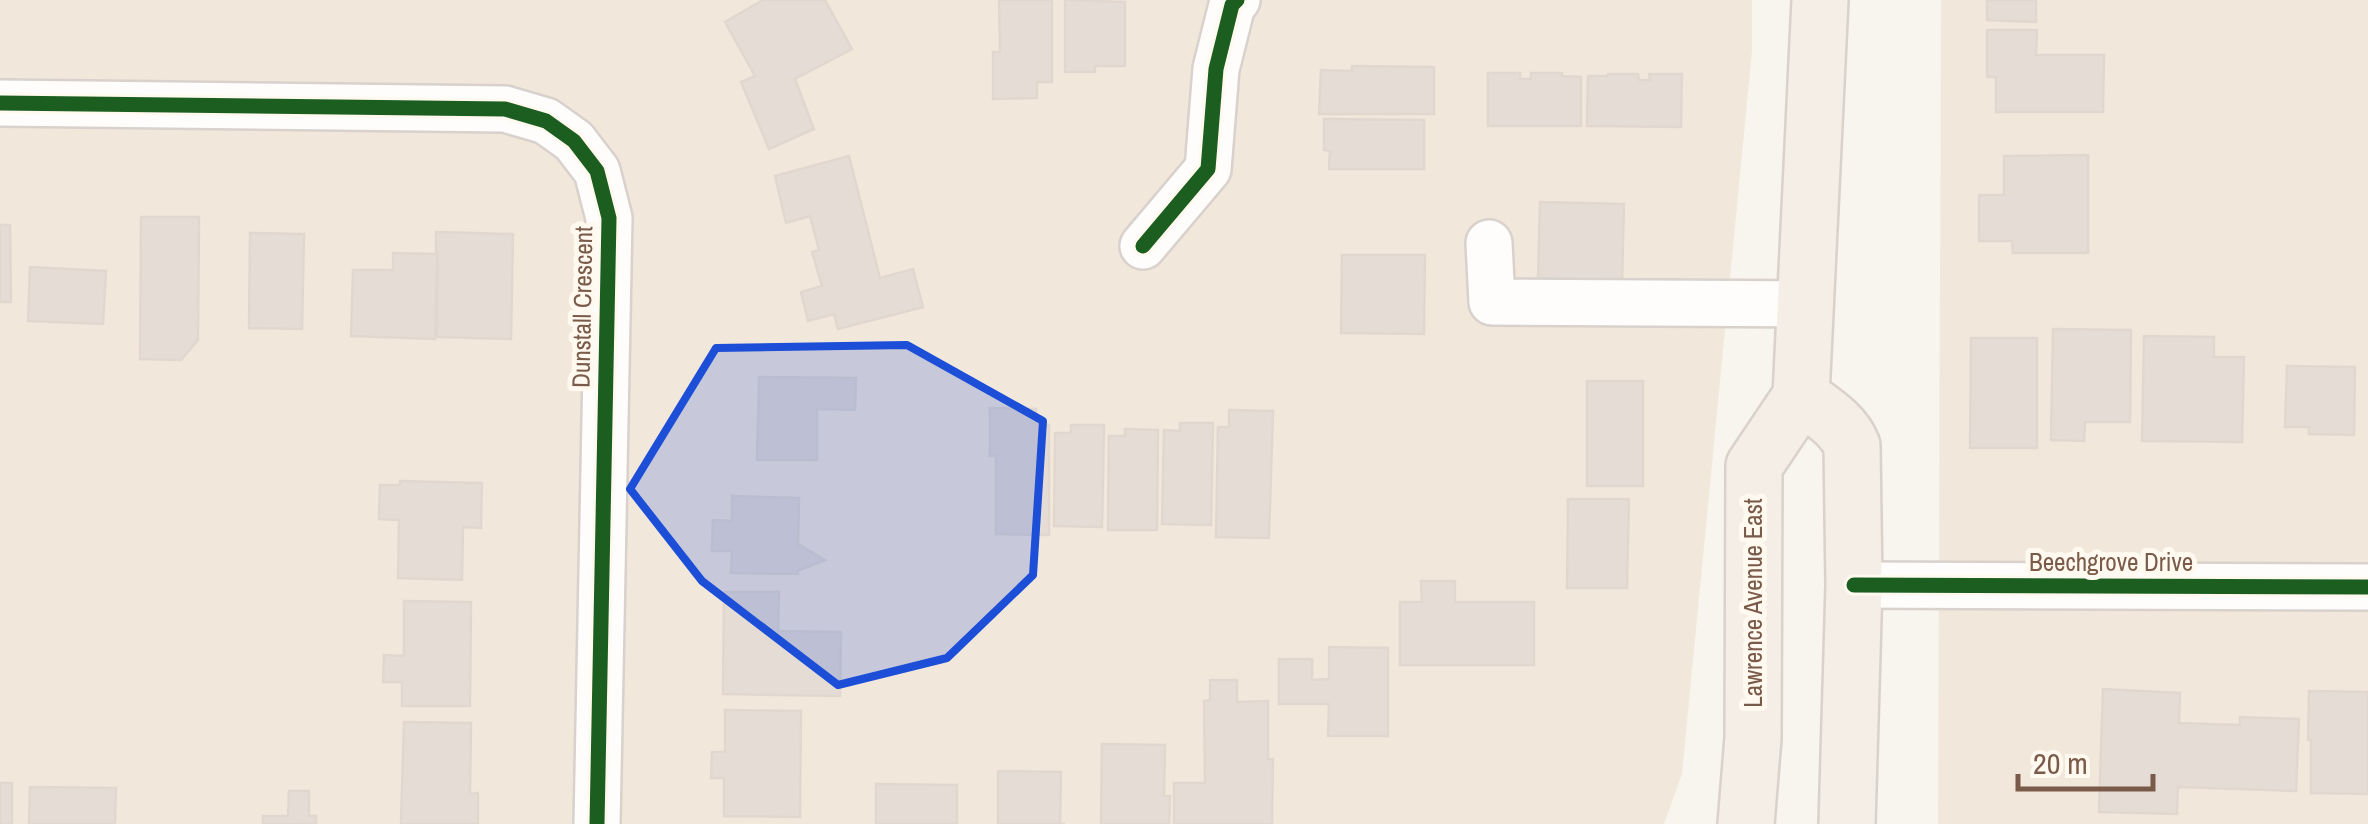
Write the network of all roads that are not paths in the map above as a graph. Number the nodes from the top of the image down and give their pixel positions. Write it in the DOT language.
graph roads {
  1 [pos="1237,0"];
  2 [pos="1820,0"];
  3 [pos="0,103"];
  4 [pos="1490,242"];
  5 [pos="1143,246"];
  6 [pos="1805,304"];
  7 [pos="1800,396"];
  8 [pos="1854,585"];
  9 [pos="2368,588"];
  10 [pos="1843,823"];
  11 [pos="597,824"];
  12 [pos="1746,824"];
  1 -- 5 [label="street"];
  2 -- 6 [label="main road"];
  3 -- 11 [label="street, Dunstall Crescent"];
  4 -- 6 [label="street"];
  6 -- 7 [label="main road"];
  7 -- 8 [label="main road"];
  7 -- 12 [label="main road, Lawrence Avenue East"];
  8 -- 9 [label="street, Beechgrove Drive"];
  8 -- 10 [label="main road"];
}
